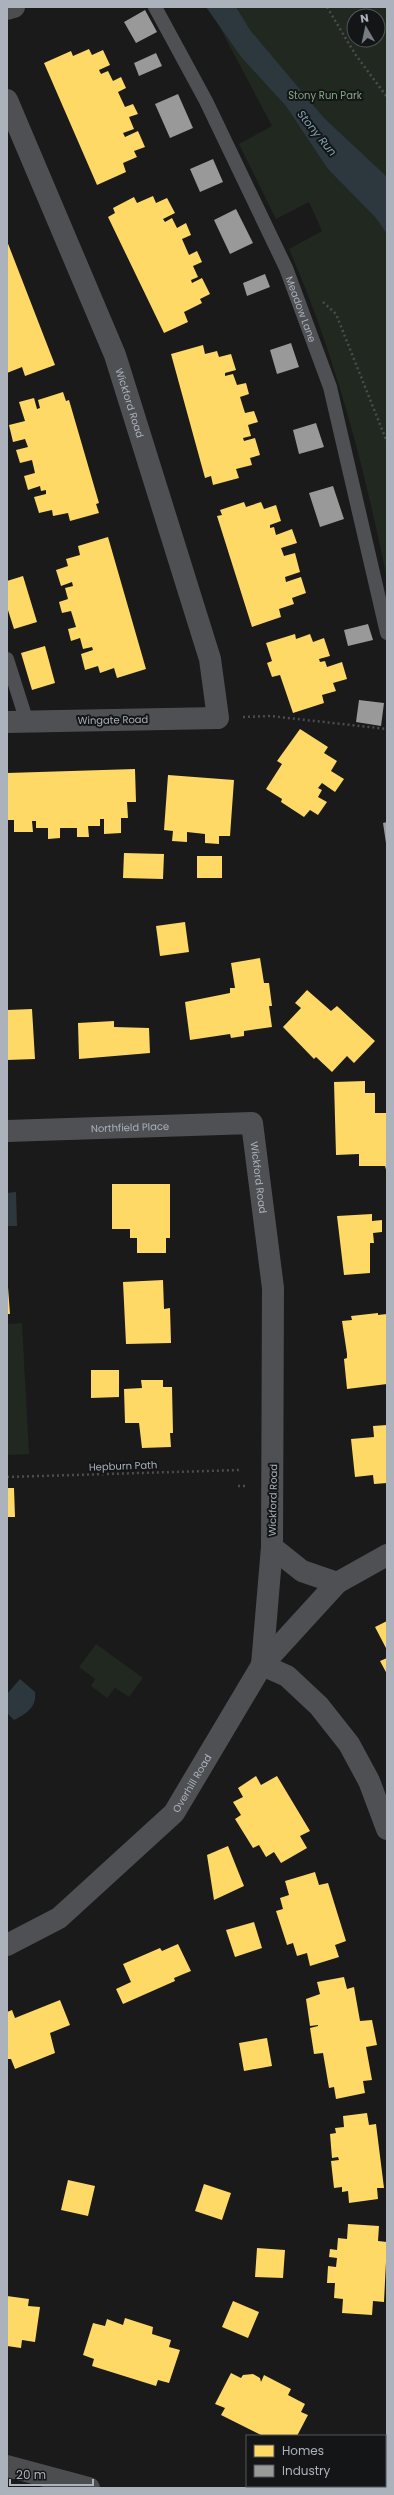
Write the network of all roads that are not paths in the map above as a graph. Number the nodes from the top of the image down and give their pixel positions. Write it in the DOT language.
graph roads {
  1 [pos="14,7"];
  2 [pos="155,7"];
  3 [pos="7,9"];
  4 [pos="7,100"];
  5 [pos="387,633"];
  6 [pos="7,659"];
  7 [pos="218,718"];
  8 [pos="17,722"];
  9 [pos="252,1123"];
  10 [pos="7,1131"];
  11 [pos="272,1547"];
  12 [pos="387,1555"];
  13 [pos="337,1583"];
  14 [pos="262,1665"];
  15 [pos="387,1829"];
  16 [pos="7,1945"];
  17 [pos="7,2466"];
  18 [pos="89,2488"];
  1 -- 3 [label="main road"];
  2 -- 5 [label="lane, Meadow Lane"];
  4 -- 7 [label="street, Wickford Road"];
  6 -- 8 [label="lane"];
  7 -- 8 [label="street, Wingate Road"];
  9 -- 10 [label="street, Northfield Place"];
  9 -- 11 [label="street, Wickford Road"];
  11 -- 13 [label="street"];
  11 -- 14 [label="street, Wickford Road"];
  12 -- 13 [label="street, Overhill Road"];
  13 -- 14 [label="street, Overhill Road"];
  14 -- 15 [label="street"];
  14 -- 16 [label="street, Overhill Road"];
  17 -- 18 [label="main road"];
}
